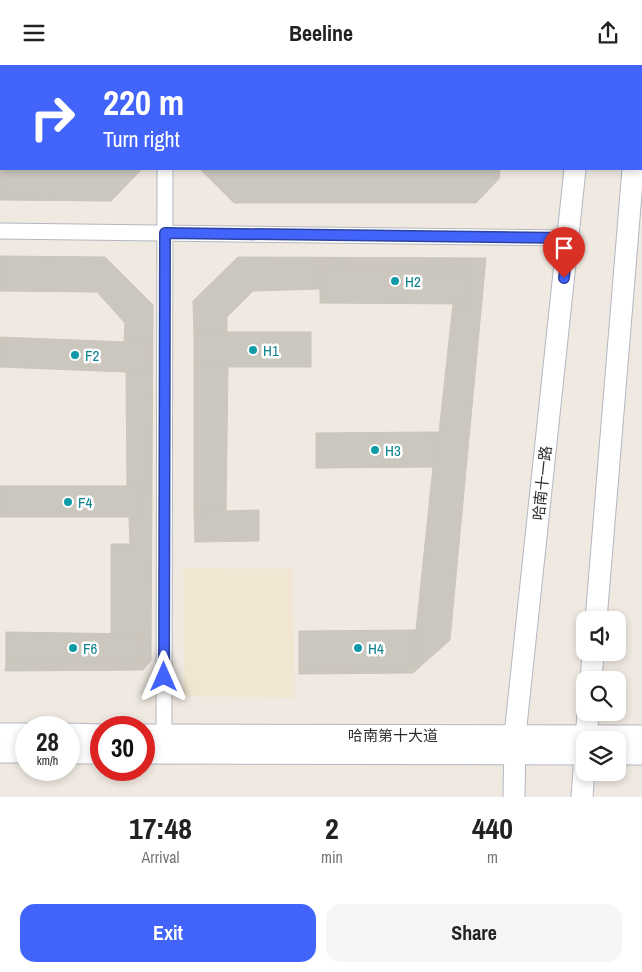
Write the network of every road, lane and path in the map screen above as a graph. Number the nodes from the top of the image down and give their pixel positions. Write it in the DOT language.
graph roads {
  1 [pos="166,170"];
  2 [pos="575,170"];
  3 [pos="633,170"];
  4 [pos="0,231"];
  5 [pos="165,233"];
  6 [pos="568,238"];
  7 [pos="597,611"];
  8 [pos="154,716"];
  9 [pos="0,734"];
  10 [pos="15,734"];
  11 [pos="155,735"];
  12 [pos="642,736"];
  13 [pos="626,739"];
  14 [pos="515,745"];
  15 [pos="576,747"];
  16 [pos="0,752"];
  17 [pos="15,752"];
  18 [pos="155,753"];
  19 [pos="626,754"];
  20 [pos="642,754"];
  21 [pos="583,781"];
  22 [pos="514,797"];
  23 [pos="582,797"];
  1 -- 5 [label="street"];
  2 -- 6 [label="main road, 哈南十一路"];
  3 -- 7 [label="main road"];
  4 -- 5 [label="street"];
  5 -- 6 [label="street"];
  5 -- 8 [label="street"];
  6 -- 14 [label="main road, 哈南十一路"];
  9 -- 10 [label="main road"];
  11 -- 14 [label="main road, 哈南第十大道"];
  12 -- 13 [label="main road, 哈南第十大道"];
  14 -- 15 [label="main road, 哈南第十大道"];
  14 -- 18 [label="main road, 哈南第十大道"];
  14 -- 22 [label="main road, 哈南十一路"];
  16 -- 17 [label="main road"];
  19 -- 20 [label="main road"];
  21 -- 23 [label="main road"];
}
